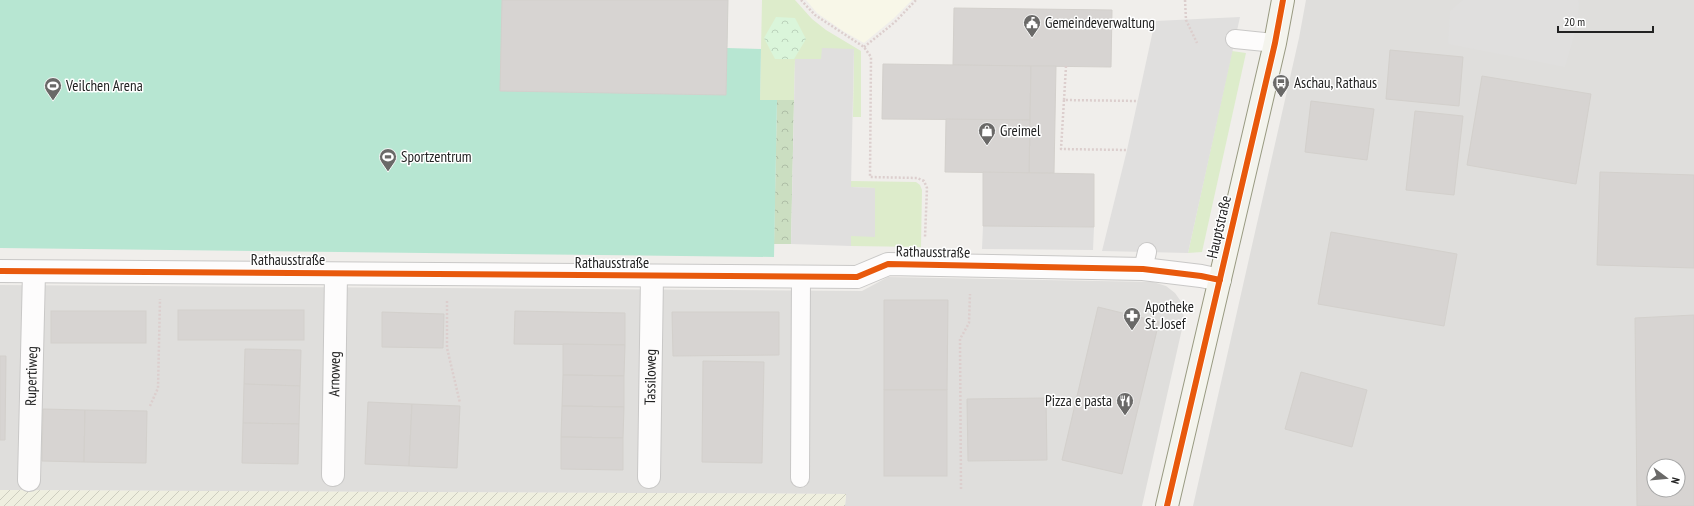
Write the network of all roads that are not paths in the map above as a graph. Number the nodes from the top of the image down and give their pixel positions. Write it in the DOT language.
graph roads {
  1 [pos="1283,0"];
  2 [pos="1235,39"];
  3 [pos="1275,43"];
  4 [pos="0,271"];
  5 [pos="34,272"];
  6 [pos="336,274"];
  7 [pos="652,276"];
  8 [pos="801,277"];
  9 [pos="1220,280"];
  10 [pos="333,475"];
  11 [pos="649,477"];
  12 [pos="800,478"];
  13 [pos="29,480"];
  14 [pos="1167,506"];
  1 -- 3 [label="main road, Hauptstraße"];
  2 -- 3 [label="lane"];
  3 -- 9 [label="main road, Hauptstraße"];
  4 -- 5 [label="street, Rathausstraße"];
  5 -- 6 [label="street, Rathausstraße"];
  5 -- 13 [label="street, Rupertiweg"];
  6 -- 7 [label="street, Rathausstraße"];
  6 -- 10 [label="street, Arnoweg"];
  7 -- 8 [label="street, Rathausstraße"];
  7 -- 11 [label="street, Tassiloweg"];
  8 -- 9 [label="street, Rathausstraße"];
  8 -- 12 [label="lane"];
  9 -- 14 [label="main road, Hauptstraße"];
}
